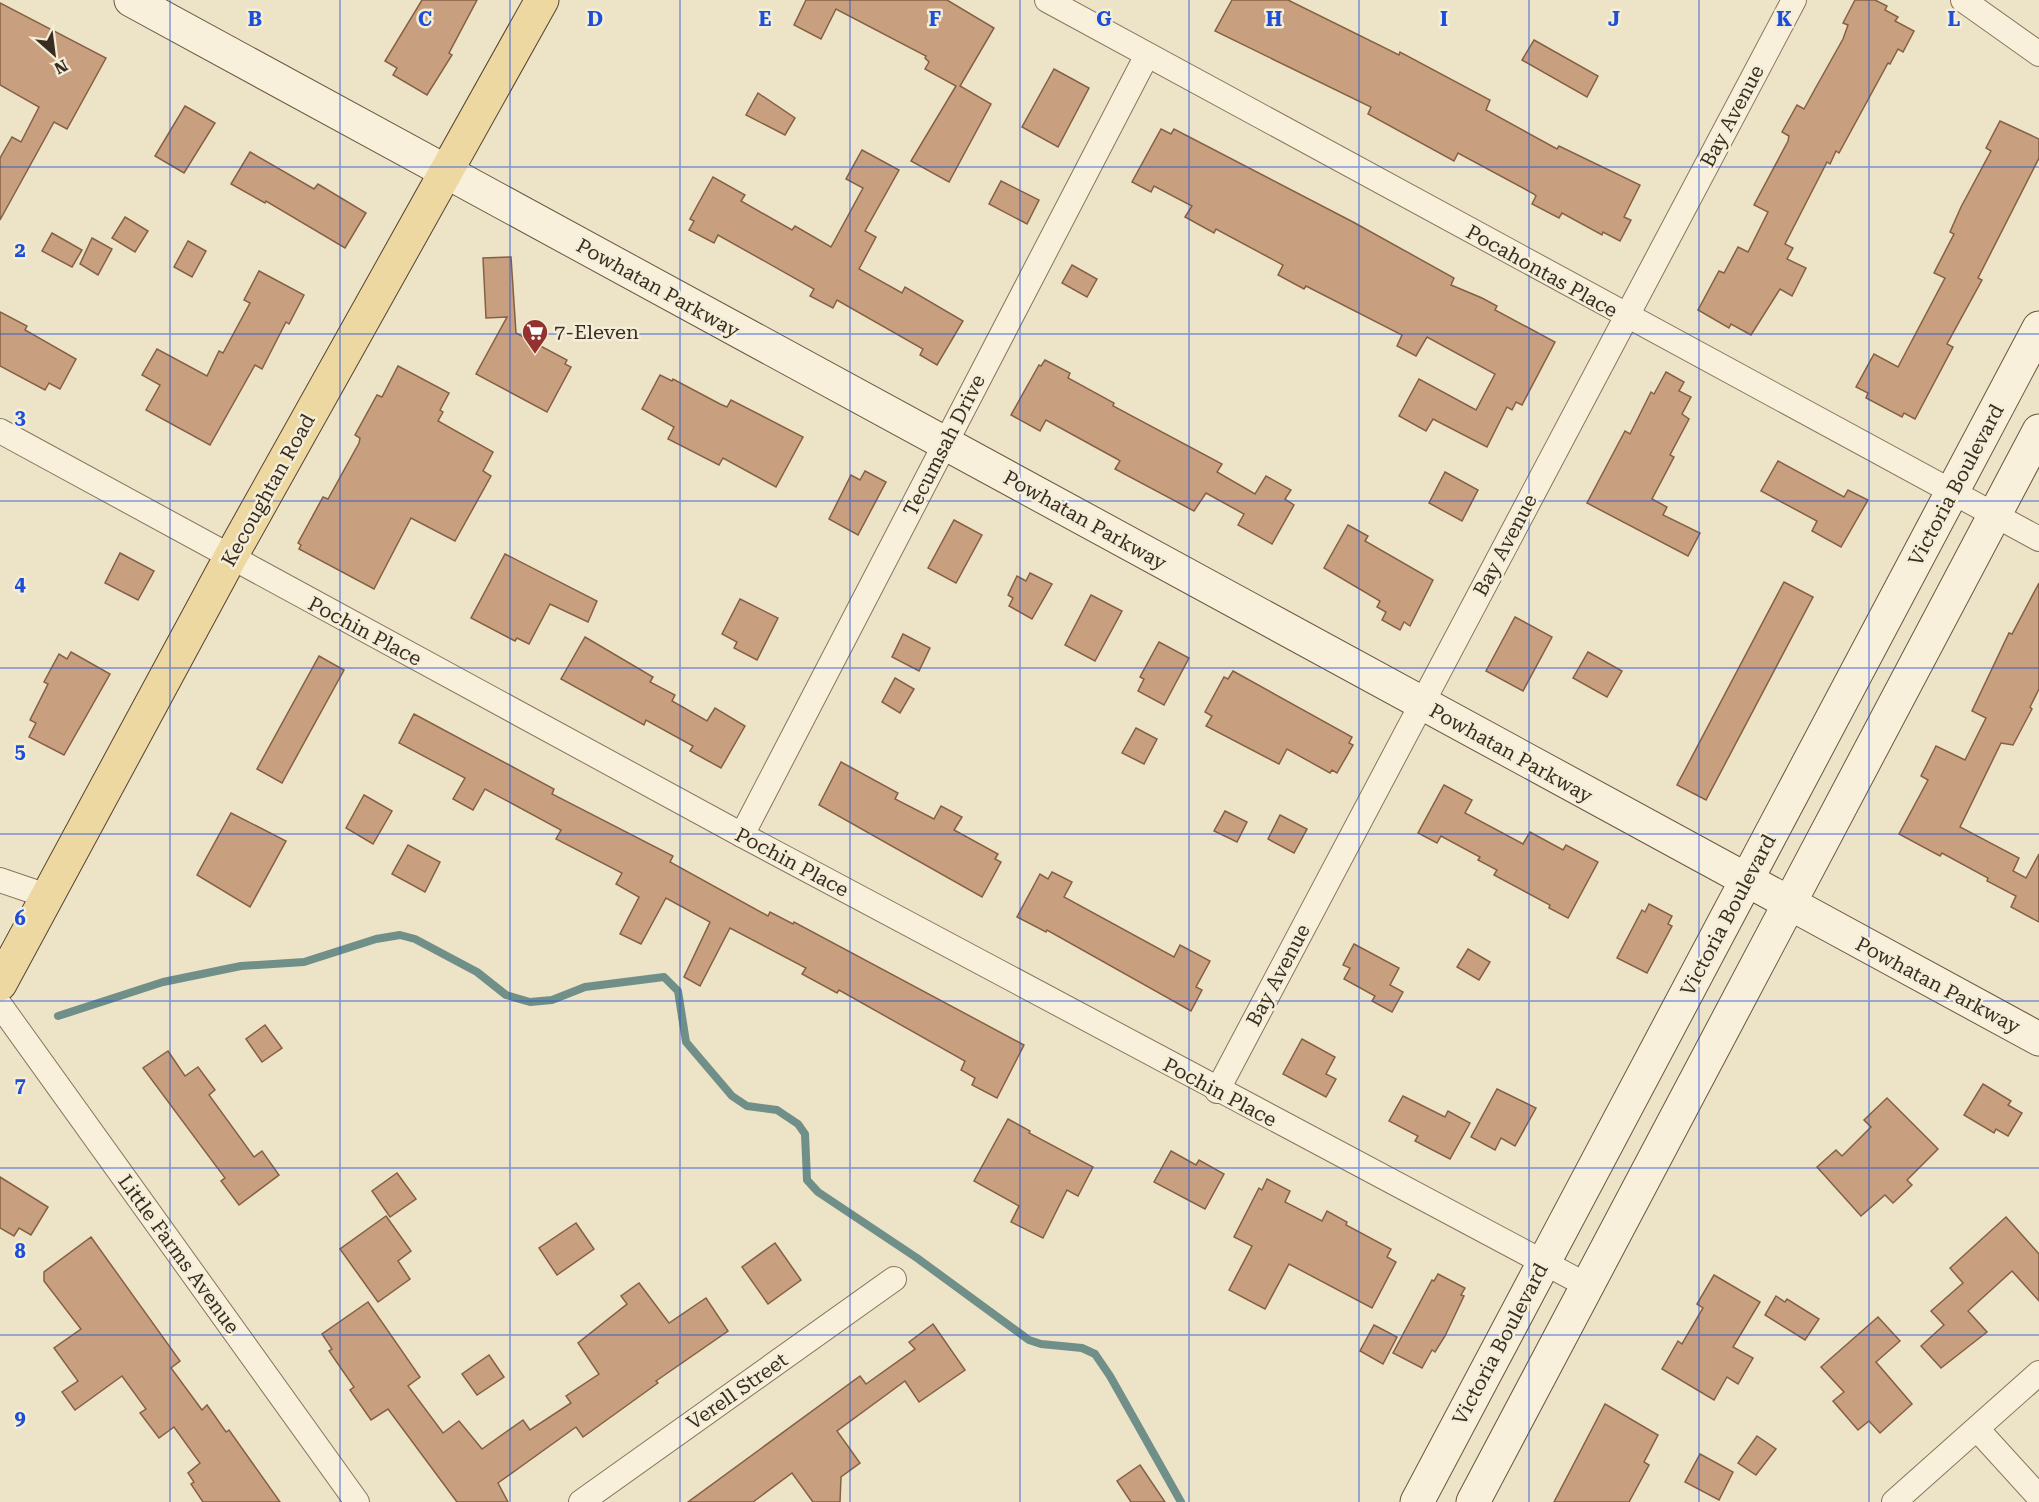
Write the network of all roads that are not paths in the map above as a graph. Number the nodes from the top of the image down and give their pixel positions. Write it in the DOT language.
graph roads {
  1 [pos="131,0"];
  2 [pos="542,0"];
  3 [pos="1047,0"];
  4 [pos="1794,0"];
  5 [pos="1963,0"];
  6 [pos="2039,54"];
  7 [pos="1147,55"];
  8 [pos="443,172"];
  9 [pos="1626,317"];
  10 [pos="2039,328"];
  11 [pos="0,431"];
  12 [pos="2039,431"];
  13 [pos="945,444"];
  14 [pos="1952,492"];
  15 [pos="1995,514"];
  16 [pos="2039,539"];
  17 [pos="230,558"];
  18 [pos="1421,704"];
  19 [pos="742,835"];
  20 [pos="0,880"];
  21 [pos="1746,882"];
  22 [pos="47,896"];
  23 [pos="1790,904"];
  24 [pos="0,984"];
  25 [pos="0,1005"];
  26 [pos="2039,1040"];
  27 [pos="1217,1091"];
  28 [pos="1543,1263"];
  29 [pos="894,1279"];
  30 [pos="1588,1286"];
  31 [pos="2039,1373"];
  32 [pos="1978,1430"];
  33 [pos="2039,1497"];
  34 [pos="357,1502"];
  35 [pos="580,1502"];
  36 [pos="1418,1502"];
  37 [pos="1473,1502"];
  38 [pos="1894,1502"];
  1 -- 8 [label="main road, Powhatan Parkway"];
  2 -- 8 [label="main road, Kecoughtan Road"];
  3 -- 7 [label="street, Pocahontas Place"];
  4 -- 9 [label="street, Bay Avenue"];
  5 -- 6 [label="street"];
  7 -- 9 [label="street, Pocahontas Place"];
  7 -- 13 [label="street, Tecumsah Drive"];
  8 -- 13 [label="main road, Powhatan Parkway"];
  8 -- 17 [label="main road, Kecoughtan Road"];
  9 -- 14 [label="street, Pocahontas Place"];
  9 -- 18 [label="street, Bay Avenue"];
  10 -- 14 [label="main road, Victoria Boulevard"];
  11 -- 17 [label="street, Pochin Place"];
  12 -- 15 [label="main road"];
  13 -- 18 [label="main road, Powhatan Parkway"];
  13 -- 19 [label="street, Tecumsah Drive"];
  14 -- 15 [label="street, Pocahontas Place"];
  14 -- 21 [label="main road, Victoria Boulevard"];
  15 -- 16 [label="street, Pocahontas Place"];
  15 -- 23 [label="main road"];
  17 -- 19 [label="street, Pochin Place"];
  17 -- 22 [label="main road, Kecoughtan Road"];
  18 -- 21 [label="main road, Powhatan Parkway"];
  18 -- 27 [label="street, Bay Avenue"];
  19 -- 27 [label="street, Pochin Place"];
  20 -- 22 [label="street"];
  21 -- 23 [label="main road, Powhatan Parkway"];
  21 -- 28 [label="main road, Victoria Boulevard"];
  22 -- 24 [label="main road, Kecoughtan Road"];
  23 -- 26 [label="main road, Powhatan Parkway"];
  23 -- 30 [label="main road"];
  25 -- 34 [label="street, Little Farms Avenue"];
  27 -- 28 [label="street, Pochin Place"];
  28 -- 30 [label="street, Pochin Place"];
  28 -- 36 [label="main road, Victoria Boulevard"];
  29 -- 35 [label="street, Verell Street"];
  30 -- 37 [label="main road"];
  31 -- 32 [label="street"];
  32 -- 33 [label="street"];
  32 -- 38 [label="street"];
}
